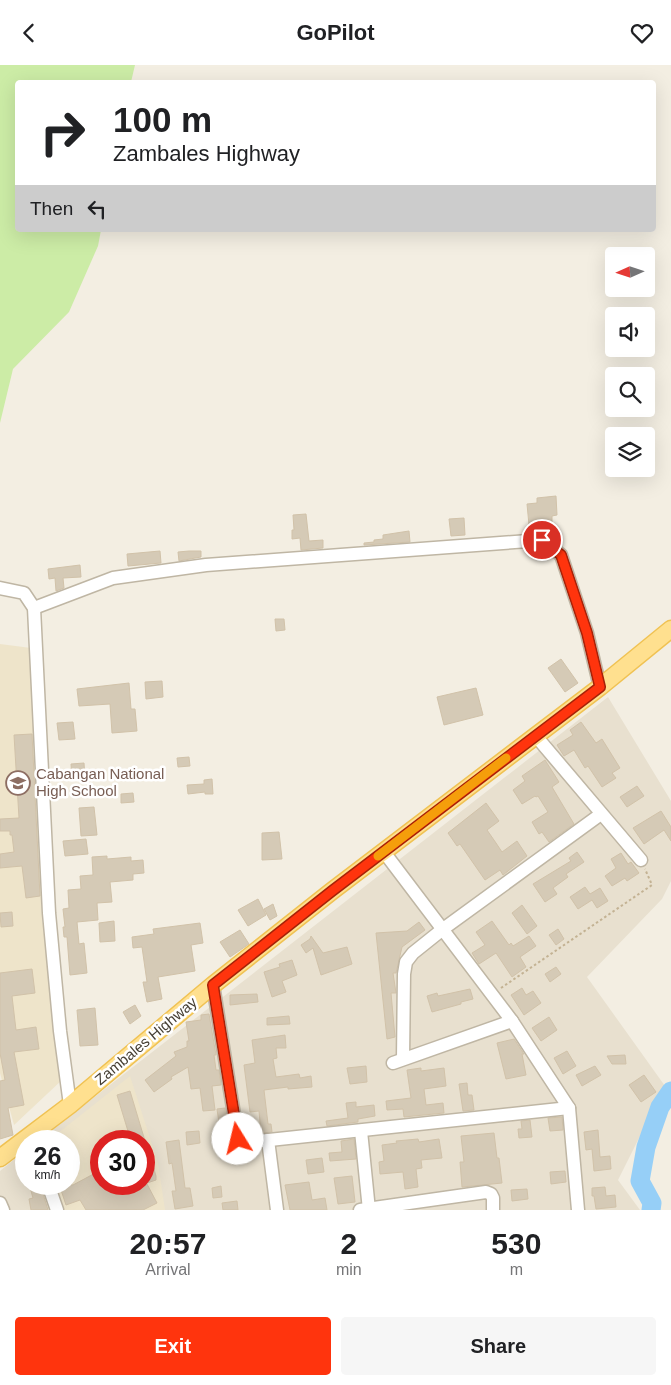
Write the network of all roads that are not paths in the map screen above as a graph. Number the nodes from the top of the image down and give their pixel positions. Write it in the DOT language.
graph roads {
  1 [pos="0,588"];
  2 [pos="34,608"];
  3 [pos="671,629"];
  4 [pos="600,687"];
  5 [pos="535,735"];
  6 [pos="601,814"];
  7 [pos="384,852"];
  8 [pos="640,860"];
  9 [pos="443,929"];
  10 [pos="213,985"];
  11 [pos="512,1021"];
  12 [pos="70,1105"];
  13 [pos="568,1108"];
  14 [pos="40,1130"];
  15 [pos="360,1131"];
  16 [pos="268,1141"];
  17 [pos="15,1148"];
  18 [pos="0,1158"];
  19 [pos="52,1195"];
  20 [pos="0,1203"];
  21 [pos="3,1210"];
  22 [pos="57,1210"];
  23 [pos="277,1210"];
  24 [pos="366,1210"];
  25 [pos="493,1210"];
  26 [pos="578,1210"];
  1 -- 2 [label="street"];
  2 -- 4 [label="street"];
  2 -- 12 [label="street"];
  3 -- 4 [label="main road, Zambales Highway"];
  4 -- 5 [label="main road, Zambales Highway"];
  5 -- 6 [label="street"];
  5 -- 7 [label="main road, Zambales Highway"];
  6 -- 8 [label="street"];
  6 -- 9 [label="street"];
  7 -- 9 [label="street"];
  7 -- 10 [label="main road, Zambales Highway"];
  9 -- 11 [label="street"];
  9 -- 11 [label="street"];
  10 -- 12 [label="main road, Zambales Highway"];
  10 -- 16 [label="street"];
  11 -- 13 [label="street"];
  12 -- 14 [label="main road, Zambales Highway"];
  13 -- 15 [label="street"];
  13 -- 26 [label="street"];
  15 -- 16 [label="street"];
  15 -- 24 [label="street"];
  16 -- 23 [label="street"];
  17 -- 18 [label="main road, Zambales Highway"];
  19 -- 22 [label="street"];
  20 -- 21 [label="street"];
  24 -- 25 [label="street"];
}
